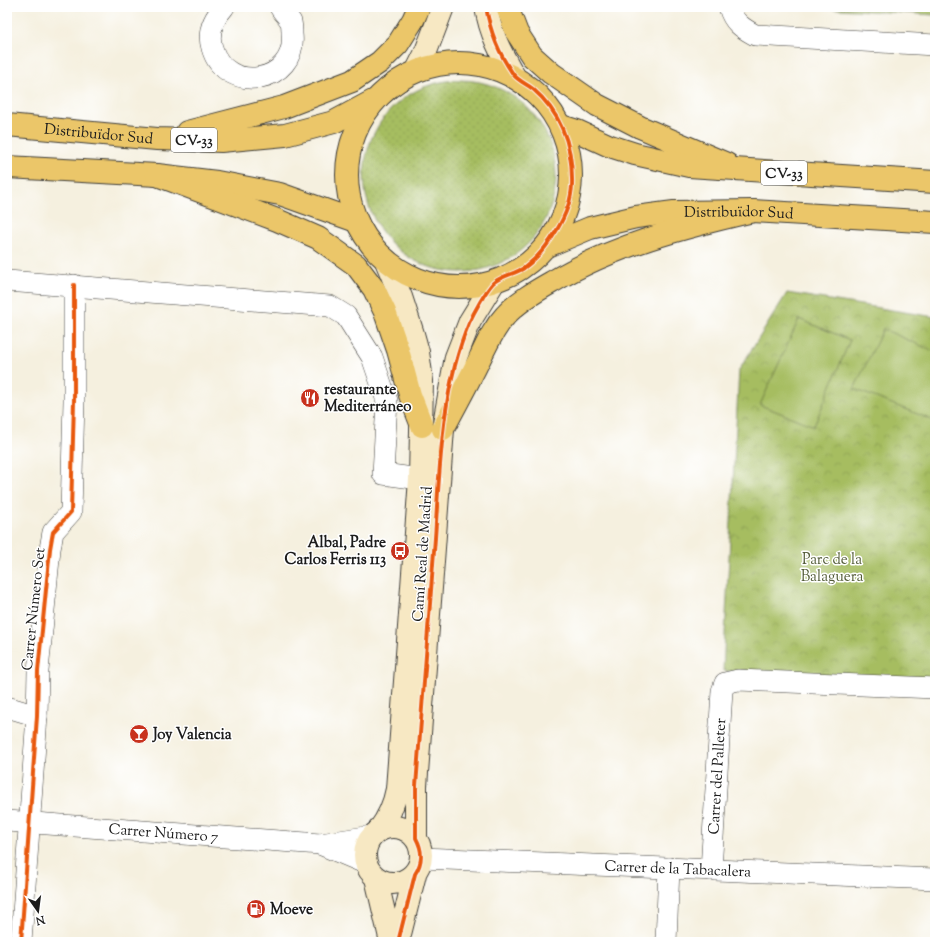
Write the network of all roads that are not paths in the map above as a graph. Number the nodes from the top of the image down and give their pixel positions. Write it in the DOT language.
graph roads {
  1 [pos="280,7"];
  2 [pos="419,7"];
  3 [pos="443,7"];
  4 [pos="486,7"];
  5 [pos="507,7"];
  6 [pos="216,8"];
  7 [pos="732,14"];
  8 [pos="935,46"];
  9 [pos="417,70"];
  10 [pos="514,76"];
  11 [pos="374,101"];
  12 [pos="7,125"];
  13 [pos="561,126"];
  14 [pos="157,139"];
  15 [pos="8,168"];
  16 [pos="741,170"];
  17 [pos="157,175"];
  18 [pos="935,182"];
  19 [pos="754,211"];
  20 [pos="356,221"];
  21 [pos="935,222"];
  22 [pos="547,246"];
  23 [pos="386,261"];
  24 [pos="7,281"];
  25 [pos="494,282"];
  26 [pos="74,285"];
  27 [pos="422,426"];
  28 [pos="443,429"];
  29 [pos="420,479"];
  30 [pos="935,688"];
  31 [pos="7,707"];
  32 [pos="37,716"];
  33 [pos="7,821"];
  34 [pos="29,822"];
  35 [pos="376,833"];
  36 [pos="320,844"];
  37 [pos="417,857"];
  38 [pos="669,868"];
  39 [pos="371,870"];
  40 [pos="711,870"];
  41 [pos="935,879"];
  42 [pos="22,942"];
  43 [pos="391,942"];
  44 [pos="398,942"];
  45 [pos="666,942"];
  1 -- 6 [label="street"];
  2 -- 14 [label="highway"];
  3 -- 9 [label="street"];
  4 -- 10 [label="street"];
  5 -- 16 [label="highway"];
  7 -- 8 [label="street"];
  9 -- 10 [label="highway, CV-33"];
  9 -- 11 [label="highway, CV-33"];
  10 -- 13 [label="highway, CV-33"];
  11 -- 14 [label="highway, Distribuïdor Sud / CV-33"];
  11 -- 20 [label="highway, CV-33"];
  12 -- 14 [label="highway, Distribuïdor Sud / CV-33"];
  13 -- 16 [label="highway, CV-33"];
  13 -- 22 [label="highway, CV-33"];
  15 -- 17 [label="highway"];
  16 -- 18 [label="highway, CV-33"];
  17 -- 20 [label="highway"];
  17 -- 27 [label="highway"];
  19 -- 21 [label="highway, Distribuïdor Sud / CV-33"];
  19 -- 22 [label="highway, Distribuïdor Sud / CV-33"];
  19 -- 28 [label="highway"];
  20 -- 23 [label="highway, CV-33"];
  22 -- 25 [label="highway, CV-33"];
  23 -- 25 [label="highway, CV-33"];
  23 -- 27 [label="street, Camí Real de Madrid"];
  24 -- 26 [label="street"];
  25 -- 28 [label="street, Camí Real de Madrid"];
  26 -- 29 [label="street"];
  26 -- 32 [label="street, Carrer Número Set"];
  27 -- 29 [label="street, Camí Real de Madrid"];
  28 -- 37 [label="street, Camí Real de Madrid"];
  29 -- 35 [label="street, Camí Real de Madrid"];
  30 -- 40 [label="street, Carrer del Palleter"];
  31 -- 32 [label="street"];
  32 -- 34 [label="street, Carrer Número Set"];
  33 -- 34 [label="street, Carrer Número 7"];
  34 -- 36 [label="street, Carrer Número 7"];
  34 -- 42 [label="street, Carrer Número Set"];
  35 -- 36 [label="street, Carrer Número 7"];
  35 -- 37 [label="street"];
  35 -- 39 [label="street"];
  36 -- 39 [label="street, Carrer Número 7"];
  37 -- 38 [label="street, Carrer de la Tabacalera"];
  37 -- 39 [label="street"];
  37 -- 44 [label="street, Camí Real de Madrid"];
  38 -- 40 [label="street, Carrer de la Tabacalera"];
  38 -- 45 [label="street"];
  39 -- 43 [label="street"];
  40 -- 41 [label="street, Carrer de la Tabacalera"];
}
